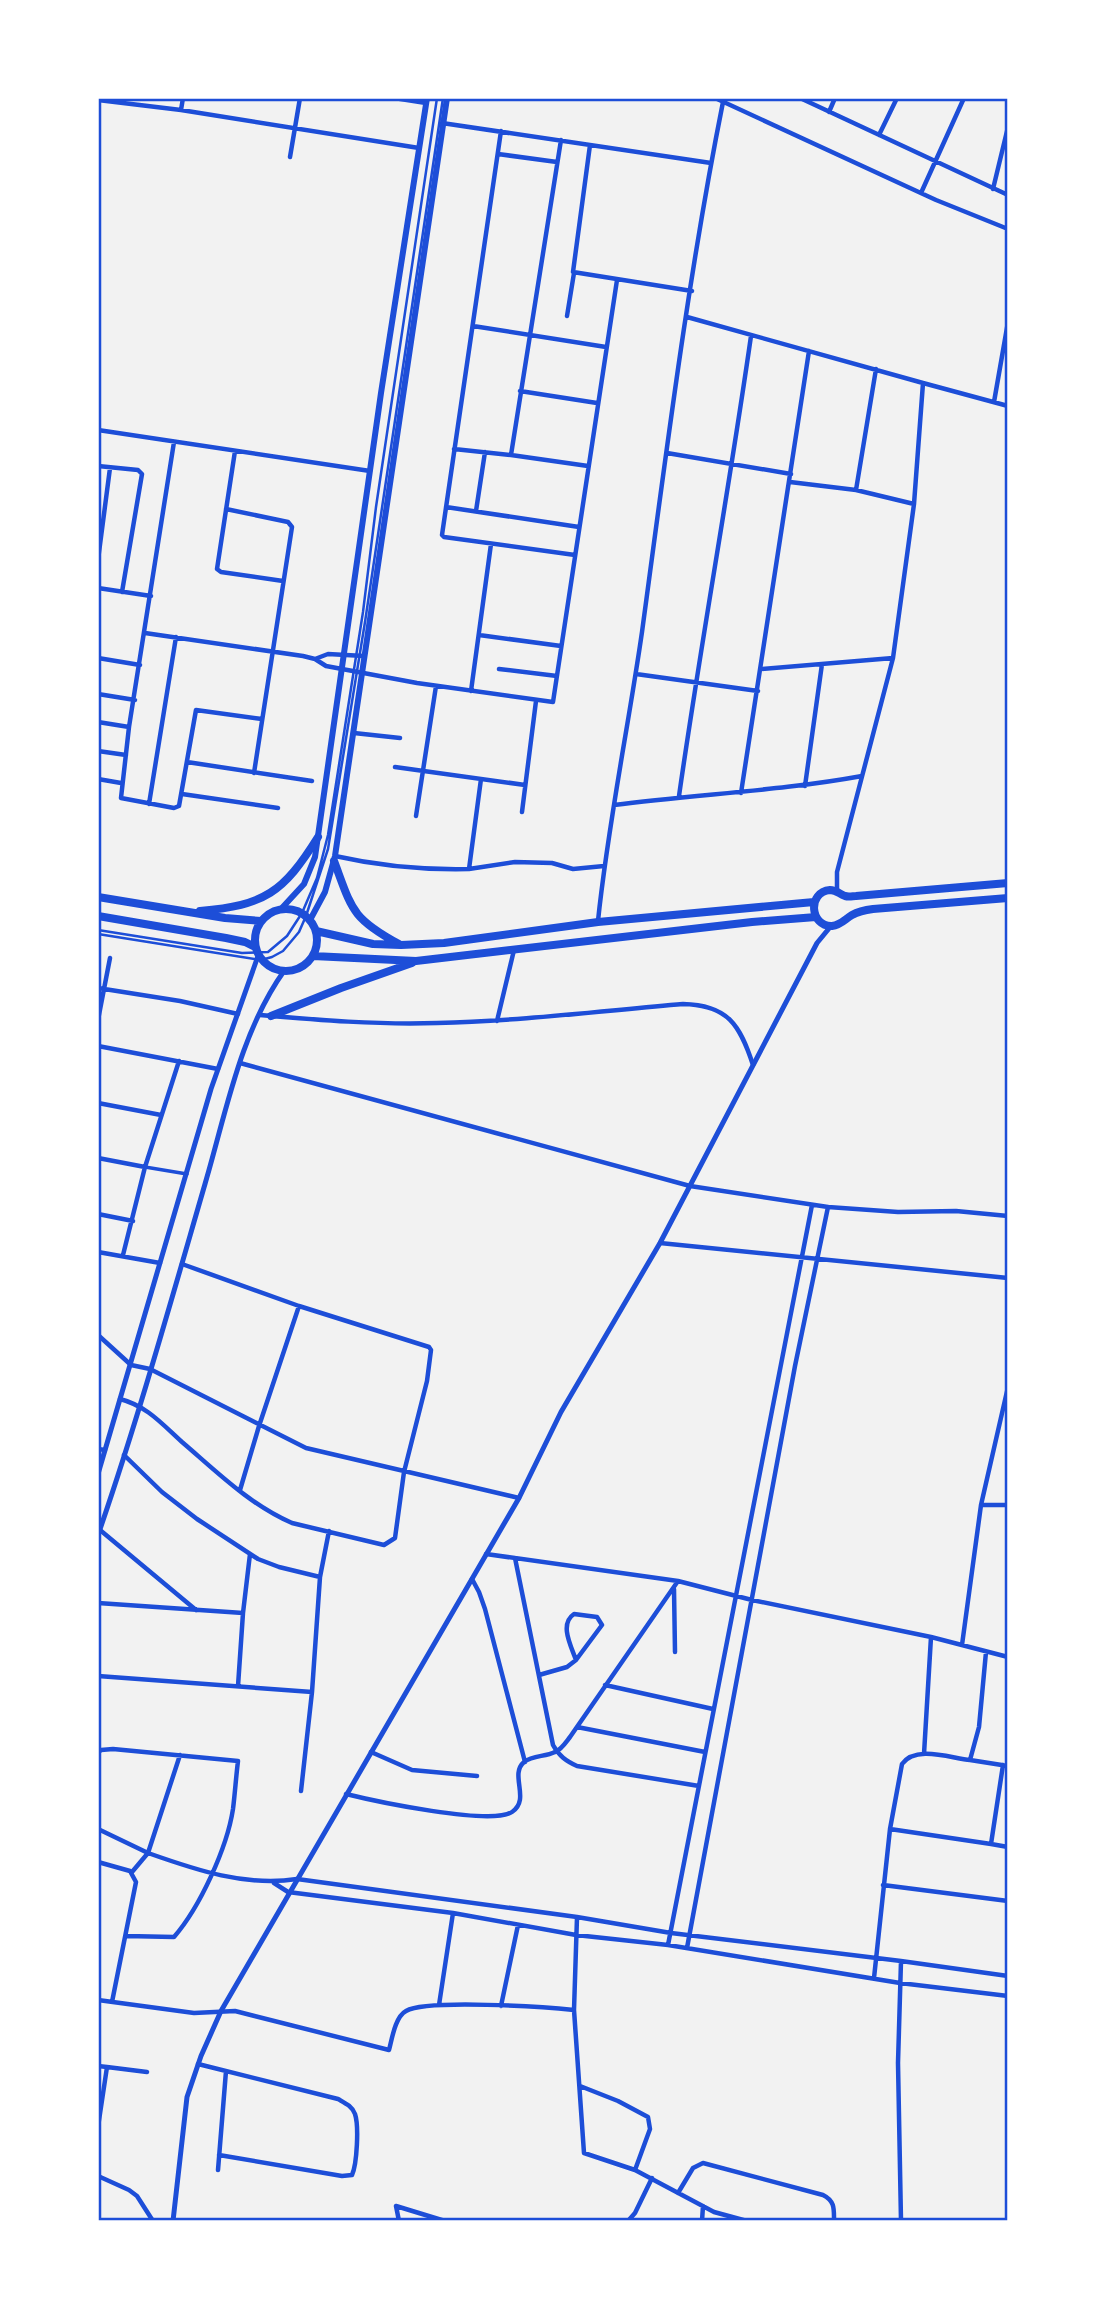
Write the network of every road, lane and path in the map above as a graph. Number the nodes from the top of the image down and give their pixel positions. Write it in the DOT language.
graph roads {
  1 [pos="183,98"];
  2 [pos="300,98"];
  3 [pos="394,98"];
  4 [pos="437,98"];
  5 [pos="445,98"];
  6 [pos="715,98"];
  7 [pos="800,98"];
  8 [pos="835,98"];
  9 [pos="897,98"];
  10 [pos="964,98"];
  11 [pos="98,100"];
  12 [pos="427,100"];
  13 [pos="127,101"];
  14 [pos="723,102"];
  15 [pos="181,110"];
  16 [pos="829,112"];
  17 [pos="442,122"];
  18 [pos="1008,127"];
  19 [pos="295,129"];
  20 [pos="501,131"];
  21 [pos="878,135"];
  22 [pos="561,140"];
  23 [pos="590,145"];
  24 [pos="419,148"];
  25 [pos="498,154"];
  26 [pos="290,157"];
  27 [pos="557,162"];
  28 [pos="935,162"];
  29 [pos="711,163"];
  30 [pos="993,189"];
  31 [pos="921,192"];
  32 [pos="1008,195"];
  33 [pos="1008,229"];
  34 [pos="574,273"];
  35 [pos="617,280"];
  36 [pos="692,291"];
  37 [pos="567,316"];
  38 [pos="687,316"];
  39 [pos="1008,322"];
  40 [pos="473,326"];
  41 [pos="529,335"];
  42 [pos="751,336"];
  43 [pos="606,347"];
  44 [pos="809,351"];
  45 [pos="876,369"];
  46 [pos="923,383"];
  47 [pos="520,391"];
  48 [pos="994,402"];
  49 [pos="597,403"];
  50 [pos="1008,406"];
  51 [pos="98,430"];
  52 [pos="174,442"];
  53 [pos="454,449"];
  54 [pos="235,451"];
  55 [pos="485,452"];
  56 [pos="511,453"];
  57 [pos="667,453"];
  58 [pos="733,464"];
  59 [pos="98,466"];
  60 [pos="588,466"];
  61 [pos="110,468"];
  62 [pos="370,471"];
  63 [pos="791,474"];
  64 [pos="790,482"];
  65 [pos="856,490"];
  66 [pos="98,494"];
  67 [pos="106,496"];
  68 [pos="914,503"];
  69 [pos="446,507"];
  70 [pos="226,509"];
  71 [pos="476,511"];
  72 [pos="579,527"];
  73 [pos="491,544"];
  74 [pos="575,555"];
  75 [pos="98,560"];
  76 [pos="283,581"];
  77 [pos="98,588"];
  78 [pos="122,592"];
  79 [pos="150,596"];
  80 [pos="145,632"];
  81 [pos="479,635"];
  82 [pos="176,637"];
  83 [pos="561,646"];
  84 [pos="273,652"];
  85 [pos="344,655"];
  86 [pos="360,656"];
  87 [pos="98,658"];
  88 [pos="894,658"];
  89 [pos="315,659"];
  90 [pos="822,664"];
  91 [pos="140,665"];
  92 [pos="761,668"];
  93 [pos="342,669"];
  94 [pos="499,669"];
  95 [pos="357,672"];
  96 [pos="636,674"];
  97 [pos="557,676"];
  98 [pos="695,683"];
  99 [pos="436,686"];
  100 [pos="471,691"];
  101 [pos="758,691"];
  102 [pos="98,694"];
  103 [pos="135,699"];
  104 [pos="536,701"];
  105 [pos="262,719"];
  106 [pos="98,722"];
  107 [pos="129,727"];
  108 [pos="354,733"];
  109 [pos="400,738"];
  110 [pos="98,751"];
  111 [pos="126,755"];
  112 [pos="187,762"];
  113 [pos="395,766"];
  114 [pos="423,771"];
  115 [pos="254,773"];
  116 [pos="862,776"];
  117 [pos="98,779"];
  118 [pos="481,779"];
  119 [pos="312,781"];
  120 [pos="121,783"];
  121 [pos="525,785"];
  122 [pos="805,786"];
  123 [pos="182,793"];
  124 [pos="741,793"];
  125 [pos="679,796"];
  126 [pos="149,804"];
  127 [pos="614,805"];
  128 [pos="278,808"];
  129 [pos="522,812"];
  130 [pos="416,816"];
  131 [pos="318,837"];
  132 [pos="334,858"];
  133 [pos="604,866"];
  134 [pos="468,869"];
  135 [pos="837,872"];
  136 [pos="1008,883"];
  137 [pos="827,891"];
  138 [pos="841,894"];
  139 [pos="98,897"];
  140 [pos="1008,898"];
  141 [pos="814,902"];
  142 [pos="281,909"];
  143 [pos="190,912"];
  144 [pos="98,916"];
  145 [pos="306,916"];
  146 [pos="846,918"];
  147 [pos="818,919"];
  148 [pos="261,921"];
  149 [pos="598,922"];
  150 [pos="831,926"];
  151 [pos="316,931"];
  152 [pos="98,932"];
  153 [pos="817,943"];
  154 [pos="401,945"];
  155 [pos="515,949"];
  156 [pos="258,955"];
  157 [pos="313,956"];
  158 [pos="110,958"];
  159 [pos="416,961"];
  160 [pos="284,971"];
  161 [pos="101,988"];
  162 [pos="239,1014"];
  163 [pos="260,1016"];
  164 [pos="271,1016"];
  165 [pos="98,1020"];
  166 [pos="497,1021"];
  167 [pos="98,1046"];
  168 [pos="179,1061"];
  169 [pos="240,1063"];
  170 [pos="753,1065"];
  171 [pos="218,1069"];
  172 [pos="98,1103"];
  173 [pos="162,1115"];
  174 [pos="98,1158"];
  175 [pos="145,1167"];
  176 [pos="187,1174"];
  177 [pos="690,1186"];
  178 [pos="812,1205"];
  179 [pos="828,1207"];
  180 [pos="98,1214"];
  181 [pos="1008,1216"];
  182 [pos="133,1221"];
  183 [pos="660,1243"];
  184 [pos="98,1252"];
  185 [pos="123,1255"];
  186 [pos="802,1257"];
  187 [pos="819,1258"];
  188 [pos="161,1263"];
  189 [pos="181,1264"];
  190 [pos="1008,1278"];
  191 [pos="299,1306"];
  192 [pos="98,1335"];
  193 [pos="131,1364"];
  194 [pos="150,1369"];
  195 [pos="1008,1387"];
  196 [pos="120,1399"];
  197 [pos="139,1404"];
  198 [pos="259,1426"];
  199 [pos="98,1449"];
  200 [pos="105,1450"];
  201 [pos="124,1455"];
  202 [pos="404,1472"];
  203 [pos="98,1474"];
  204 [pos="240,1490"];
  205 [pos="519,1498"];
  206 [pos="981,1505"];
  207 [pos="1008,1505"];
  208 [pos="330,1531"];
  209 [pos="99,1532"];
  210 [pos="250,1553"];
  211 [pos="486,1554"];
  212 [pos="515,1558"];
  213 [pos="320,1577"];
  214 [pos="471,1579"];
  215 [pos="678,1581"];
  216 [pos="674,1588"];
  217 [pos="735,1596"];
  218 [pos="752,1600"];
  219 [pos="98,1603"];
  220 [pos="196,1610"];
  221 [pos="243,1613"];
  222 [pos="931,1637"];
  223 [pos="962,1646"];
  224 [pos="675,1651"];
  225 [pos="986,1652"];
  226 [pos="1008,1657"];
  227 [pos="576,1660"];
  228 [pos="539,1675"];
  229 [pos="98,1676"];
  230 [pos="605,1685"];
  231 [pos="238,1686"];
  232 [pos="312,1692"];
  233 [pos="713,1709"];
  234 [pos="577,1727"];
  235 [pos="371,1752"];
  236 [pos="557,1752"];
  237 [pos="705,1752"];
  238 [pos="98,1753"];
  239 [pos="924,1754"];
  240 [pos="180,1755"];
  241 [pos="970,1760"];
  242 [pos="524,1762"];
  243 [pos="1006,1766"];
  244 [pos="477,1776"];
  245 [pos="699,1786"];
  246 [pos="301,1791"];
  247 [pos="346,1794"];
  248 [pos="98,1829"];
  249 [pos="890,1829"];
  250 [pos="992,1844"];
  251 [pos="1008,1847"];
  252 [pos="149,1853"];
  253 [pos="98,1862"];
  254 [pos="132,1872"];
  255 [pos="213,1875"];
  256 [pos="297,1879"];
  257 [pos="273,1883"];
  258 [pos="883,1885"];
  259 [pos="288,1892"];
  260 [pos="1008,1901"];
  261 [pos="453,1913"];
  262 [pos="577,1917"];
  263 [pos="518,1925"];
  264 [pos="671,1933"];
  265 [pos="576,1935"];
  266 [pos="689,1935"];
  267 [pos="126,1936"];
  268 [pos="667,1945"];
  269 [pos="687,1948"];
  270 [pos="875,1958"];
  271 [pos="901,1961"];
  272 [pos="1008,1976"];
  273 [pos="874,1978"];
  274 [pos="900,1983"];
  275 [pos="1008,1996"];
  276 [pos="98,2000"];
  277 [pos="112,2002"];
  278 [pos="439,2005"];
  279 [pos="501,2006"];
  280 [pos="574,2010"];
  281 [pos="221,2011"];
  282 [pos="198,2064"];
  283 [pos="98,2066"];
  284 [pos="107,2067"];
  285 [pos="226,2071"];
  286 [pos="147,2072"];
  287 [pos="580,2086"];
  288 [pos="98,2127"];
  289 [pos="219,2155"];
  290 [pos="218,2170"];
  291 [pos="635,2170"];
  292 [pos="98,2176"];
  293 [pos="652,2178"];
  294 [pos="678,2193"];
  295 [pos="703,2206"];
  296 [pos="153,2221"];
  297 [pos="173,2221"];
  298 [pos="399,2221"];
  299 [pos="445,2221"];
  300 [pos="628,2221"];
  301 [pos="702,2221"];
  302 [pos="747,2221"];
  303 [pos="834,2221"];
  304 [pos="901,2221"];
  1 -- 15 [label="street"];
  2 -- 19 [label="street"];
  3 -- 12 [label="street"];
  4 -- 86 [label="lane"];
  5 -- 17 [label="main road"];
  5 -- 86 [label="lane"];
  6 -- 14 [label="street"];
  7 -- 16 [label="street"];
  8 -- 16 [label="street"];
  9 -- 21 [label="street"];
  10 -- 28 [label="street"];
  11 -- 13 [label="street"];
  12 -- 24 [label="main road"];
  13 -- 15 [label="street"];
  14 -- 29 [label="street"];
  14 -- 31 [label="street"];
  15 -- 19 [label="street"];
  16 -- 21 [label="street"];
  17 -- 20 [label="street"];
  17 -- 86 [label="main road"];
  18 -- 30 [label="street"];
  19 -- 24 [label="street"];
  19 -- 26 [label="street"];
  20 -- 22 [label="street"];
  20 -- 25 [label="street"];
  21 -- 28 [label="street"];
  22 -- 23 [label="street"];
  22 -- 27 [label="street"];
  23 -- 29 [label="street"];
  23 -- 34 [label="street"];
  24 -- 62 [label="main road"];
  25 -- 27 [label="street"];
  25 -- 40 [label="street"];
  27 -- 41 [label="street"];
  28 -- 30 [label="street"];
  28 -- 31 [label="street"];
  29 -- 36 [label="street"];
  30 -- 32 [label="street"];
  31 -- 33 [label="street"];
  34 -- 35 [label="street"];
  34 -- 37 [label="street"];
  35 -- 36 [label="street"];
  35 -- 43 [label="street"];
  36 -- 38 [label="street"];
  38 -- 42 [label="street"];
  38 -- 57 [label="street"];
  39 -- 48 [label="street"];
  40 -- 41 [label="street"];
  40 -- 53 [label="street"];
  41 -- 43 [label="street"];
  41 -- 47 [label="street"];
  42 -- 44 [label="street"];
  42 -- 58 [label="street"];
  43 -- 49 [label="street"];
  44 -- 45 [label="street"];
  44 -- 63 [label="street"];
  45 -- 46 [label="street"];
  45 -- 65 [label="street"];
  46 -- 48 [label="street"];
  46 -- 68 [label="street"];
  47 -- 49 [label="street"];
  47 -- 56 [label="street"];
  48 -- 50 [label="street"];
  49 -- 60 [label="street"];
  51 -- 52 [label="street"];
  52 -- 54 [label="street"];
  52 -- 79 [label="street"];
  53 -- 55 [label="street"];
  53 -- 69 [label="street"];
  54 -- 62 [label="street"];
  54 -- 70 [label="street"];
  55 -- 56 [label="street"];
  55 -- 71 [label="street"];
  56 -- 60 [label="street"];
  57 -- 58 [label="street"];
  57 -- 96 [label="street"];
  58 -- 63 [label="street"];
  58 -- 98 [label="street"];
  59 -- 61 [label="street"];
  60 -- 72 [label="street"];
  61 -- 67 [label="street"];
  61 -- 78 [label="street"];
  62 -- 85 [label="main road"];
  63 -- 64 [label="street"];
  64 -- 65 [label="street"];
  64 -- 92 [label="street"];
  65 -- 68 [label="street"];
  66 -- 67 [label="street"];
  67 -- 75 [label="street"];
  68 -- 88 [label="street"];
  69 -- 71 [label="street"];
  69 -- 73 [label="street"];
  70 -- 76 [label="street"];
  70 -- 76 [label="street"];
  71 -- 72 [label="street"];
  72 -- 74 [label="street"];
  73 -- 74 [label="street"];
  73 -- 81 [label="street"];
  74 -- 83 [label="street"];
  76 -- 84 [label="street"];
  77 -- 78 [label="street"];
  78 -- 79 [label="street"];
  79 -- 80 [label="street"];
  80 -- 82 [label="street"];
  80 -- 91 [label="street"];
  81 -- 83 [label="street"];
  81 -- 100 [label="street"];
  82 -- 84 [label="street"];
  82 -- 126 [label="street"];
  83 -- 97 [label="street"];
  84 -- 89 [label="street"];
  84 -- 105 [label="street"];
  85 -- 86 [label="street"];
  85 -- 89 [label="street"];
  85 -- 93 [label="main road"];
  86 -- 95 [label="main road"];
  87 -- 91 [label="street"];
  88 -- 90 [label="street"];
  88 -- 116 [label="street"];
  89 -- 93 [label="street"];
  90 -- 92 [label="street"];
  90 -- 122 [label="street"];
  91 -- 103 [label="street"];
  92 -- 101 [label="street"];
  93 -- 95 [label="street"];
  93 -- 131 [label="main road"];
  94 -- 97 [label="street"];
  95 -- 99 [label="street"];
  95 -- 108 [label="main road"];
  95 -- 145 [label="lane"];
  96 -- 98 [label="street"];
  96 -- 127 [label="street"];
  97 -- 104 [label="street"];
  98 -- 101 [label="street"];
  98 -- 125 [label="street"];
  99 -- 100 [label="street"];
  99 -- 114 [label="street"];
  100 -- 104 [label="street"];
  101 -- 124 [label="street"];
  102 -- 103 [label="street"];
  103 -- 107 [label="street"];
  104 -- 121 [label="street"];
  105 -- 112 [label="street"];
  105 -- 115 [label="street"];
  106 -- 107 [label="street"];
  107 -- 111 [label="street"];
  108 -- 109 [label="street"];
  108 -- 132 [label="main road"];
  110 -- 111 [label="street"];
  111 -- 120 [label="street"];
  112 -- 115 [label="street"];
  112 -- 123 [label="street"];
  113 -- 114 [label="street"];
  114 -- 118 [label="street"];
  114 -- 130 [label="street"];
  115 -- 119 [label="street"];
  116 -- 122 [label="street"];
  116 -- 135 [label="street"];
  117 -- 120 [label="street"];
  118 -- 121 [label="street"];
  118 -- 134 [label="street"];
  120 -- 126 [label="street"];
  121 -- 129 [label="street"];
  122 -- 124 [label="street"];
  123 -- 126 [label="street"];
  123 -- 128 [label="street"];
  124 -- 125 [label="street"];
  125 -- 127 [label="street"];
  127 -- 133 [label="street"];
  131 -- 142 [label="main road"];
  131 -- 143 [label="highway"];
  132 -- 134 [label="street"];
  132 -- 145 [label="main road"];
  132 -- 154 [label="highway"];
  133 -- 134 [label="street"];
  133 -- 149 [label="street"];
  135 -- 137 [label="street"];
  135 -- 138 [label="street"];
  136 -- 138 [label="highway"];
  137 -- 138 [label="highway"];
  137 -- 141 [label="highway"];
  138 -- 146 [label="highway"];
  139 -- 143 [label="highway"];
  140 -- 146 [label="highway"];
  141 -- 147 [label="highway"];
  141 -- 149 [label="highway"];
  142 -- 145 [label="highway"];
  142 -- 148 [label="highway"];
  143 -- 148 [label="highway"];
  144 -- 156 [label="highway"];
  145 -- 151 [label="highway"];
  145 -- 156 [label="lane"];
  145 -- 156 [label="lane"];
  146 -- 150 [label="highway"];
  147 -- 150 [label="highway"];
  147 -- 153 [label="street"];
  147 -- 155 [label="highway"];
  148 -- 156 [label="highway"];
  149 -- 154 [label="highway"];
  150 -- 153 [label="street"];
  151 -- 154 [label="highway"];
  151 -- 157 [label="highway"];
  152 -- 156 [label="lane"];
  153 -- 170 [label="street"];
  155 -- 159 [label="highway"];
  155 -- 166 [label="street"];
  156 -- 160 [label="highway"];
  156 -- 162 [label="street"];
  157 -- 159 [label="highway"];
  157 -- 160 [label="highway"];
  158 -- 161 [label="street"];
  159 -- 164 [label="highway"];
  160 -- 163 [label="street"];
  161 -- 162 [label="street"];
  161 -- 165 [label="street"];
  162 -- 171 [label="street"];
  163 -- 164 [label="street"];
  163 -- 169 [label="street"];
  164 -- 166 [label="street"];
  166 -- 170 [label="street"];
  167 -- 168 [label="street"];
  168 -- 171 [label="street"];
  168 -- 173 [label="street"];
  169 -- 177 [label="street"];
  169 -- 189 [label="street"];
  170 -- 177 [label="street"];
  171 -- 176 [label="street"];
  172 -- 173 [label="street"];
  173 -- 175 [label="street"];
  174 -- 175 [label="street"];
  175 -- 176 [label="street"];
  175 -- 182 [label="street"];
  176 -- 188 [label="street"];
  177 -- 178 [label="street"];
  177 -- 183 [label="street"];
  178 -- 179 [label="street"];
  178 -- 186 [label="street"];
  179 -- 181 [label="street"];
  179 -- 187 [label="street"];
  180 -- 182 [label="street"];
  182 -- 185 [label="street"];
  183 -- 186 [label="street"];
  183 -- 205 [label="street"];
  184 -- 185 [label="street"];
  185 -- 188 [label="street"];
  186 -- 187 [label="street"];
  186 -- 217 [label="street"];
  187 -- 190 [label="street"];
  187 -- 218 [label="street"];
  188 -- 193 [label="street"];
  189 -- 191 [label="street"];
  189 -- 194 [label="street"];
  191 -- 198 [label="street"];
  191 -- 202 [label="street"];
  192 -- 193 [label="street"];
  193 -- 194 [label="street"];
  193 -- 196 [label="street"];
  194 -- 197 [label="street"];
  194 -- 198 [label="street"];
  195 -- 206 [label="street"];
  196 -- 197 [label="street"];
  196 -- 200 [label="street"];
  197 -- 201 [label="street"];
  197 -- 204 [label="street"];
  198 -- 202 [label="street"];
  198 -- 204 [label="street"];
  199 -- 200 [label="street"];
  200 -- 203 [label="street"];
  201 -- 209 [label="street"];
  201 -- 210 [label="street"];
  202 -- 205 [label="street"];
  202 -- 208 [label="street"];
  204 -- 208 [label="street"];
  205 -- 211 [label="street"];
  206 -- 207 [label="street"];
  206 -- 223 [label="street"];
  208 -- 213 [label="street"];
  209 -- 220 [label="street"];
  210 -- 213 [label="street"];
  210 -- 221 [label="street"];
  211 -- 212 [label="street"];
  211 -- 214 [label="street"];
  212 -- 215 [label="street"];
  212 -- 228 [label="street"];
  213 -- 232 [label="street"];
  214 -- 235 [label="street"];
  214 -- 242 [label="street"];
  215 -- 216 [label="street"];
  215 -- 217 [label="street"];
  216 -- 224 [label="street"];
  216 -- 230 [label="street"];
  217 -- 218 [label="street"];
  217 -- 233 [label="street"];
  218 -- 222 [label="street"];
  218 -- 266 [label="street"];
  219 -- 220 [label="street"];
  220 -- 221 [label="street"];
  221 -- 231 [label="street"];
  222 -- 223 [label="street"];
  222 -- 239 [label="street"];
  223 -- 225 [label="street"];
  225 -- 226 [label="street"];
  225 -- 241 [label="street"];
  227 -- 227 [label="street"];
  227 -- 228 [label="street"];
  228 -- 236 [label="street"];
  229 -- 231 [label="street"];
  230 -- 233 [label="street"];
  230 -- 234 [label="street"];
  231 -- 232 [label="street"];
  232 -- 246 [label="street"];
  233 -- 237 [label="street"];
  234 -- 236 [label="street"];
  234 -- 237 [label="street"];
  235 -- 244 [label="street"];
  235 -- 247 [label="street"];
  236 -- 242 [label="street"];
  236 -- 245 [label="street"];
  237 -- 245 [label="street"];
  238 -- 240 [label="street"];
  239 -- 241 [label="street"];
  239 -- 249 [label="street"];
  240 -- 252 [label="street"];
  240 -- 255 [label="street"];
  241 -- 243 [label="street"];
  242 -- 247 [label="street"];
  243 -- 250 [label="street"];
  245 -- 264 [label="street"];
  247 -- 256 [label="street"];
  248 -- 252 [label="street"];
  249 -- 250 [label="street"];
  249 -- 258 [label="street"];
  250 -- 251 [label="street"];
  252 -- 254 [label="street"];
  252 -- 255 [label="street"];
  253 -- 254 [label="street"];
  254 -- 267 [label="street"];
  255 -- 257 [label="street"];
  255 -- 267 [label="street"];
  256 -- 257 [label="street"];
  256 -- 259 [label="street"];
  256 -- 262 [label="street"];
  257 -- 259 [label="street"];
  258 -- 260 [label="street"];
  258 -- 270 [label="street"];
  259 -- 261 [label="street"];
  259 -- 281 [label="street"];
  261 -- 263 [label="street"];
  261 -- 278 [label="street"];
  262 -- 264 [label="street"];
  262 -- 265 [label="street"];
  263 -- 265 [label="street"];
  263 -- 279 [label="street"];
  264 -- 266 [label="street"];
  264 -- 268 [label="street"];
  265 -- 268 [label="street"];
  265 -- 280 [label="street"];
  266 -- 269 [label="street"];
  266 -- 270 [label="street"];
  267 -- 277 [label="street"];
  268 -- 269 [label="street"];
  269 -- 273 [label="street"];
  270 -- 271 [label="street"];
  270 -- 273 [label="street"];
  271 -- 272 [label="street"];
  271 -- 274 [label="street"];
  273 -- 274 [label="street"];
  274 -- 275 [label="street"];
  274 -- 304 [label="street"];
  276 -- 277 [label="street"];
  277 -- 281 [label="street"];
  278 -- 279 [label="street"];
  278 -- 281 [label="street"];
  279 -- 280 [label="street"];
  280 -- 287 [label="street"];
  281 -- 282 [label="street"];
  282 -- 285 [label="street"];
  282 -- 297 [label="street"];
  283 -- 284 [label="street"];
  284 -- 286 [label="street"];
  284 -- 288 [label="street"];
  285 -- 289 [label="street"];
  285 -- 289 [label="street"];
  287 -- 291 [label="street"];
  287 -- 291 [label="street"];
  289 -- 290 [label="street"];
  291 -- 293 [label="street"];
  292 -- 296 [label="street"];
  293 -- 294 [label="street"];
  293 -- 300 [label="street"];
  294 -- 295 [label="street"];
  294 -- 303 [label="street"];
  295 -- 301 [label="street"];
  295 -- 302 [label="street"];
  298 -- 299 [label="street"];
}
